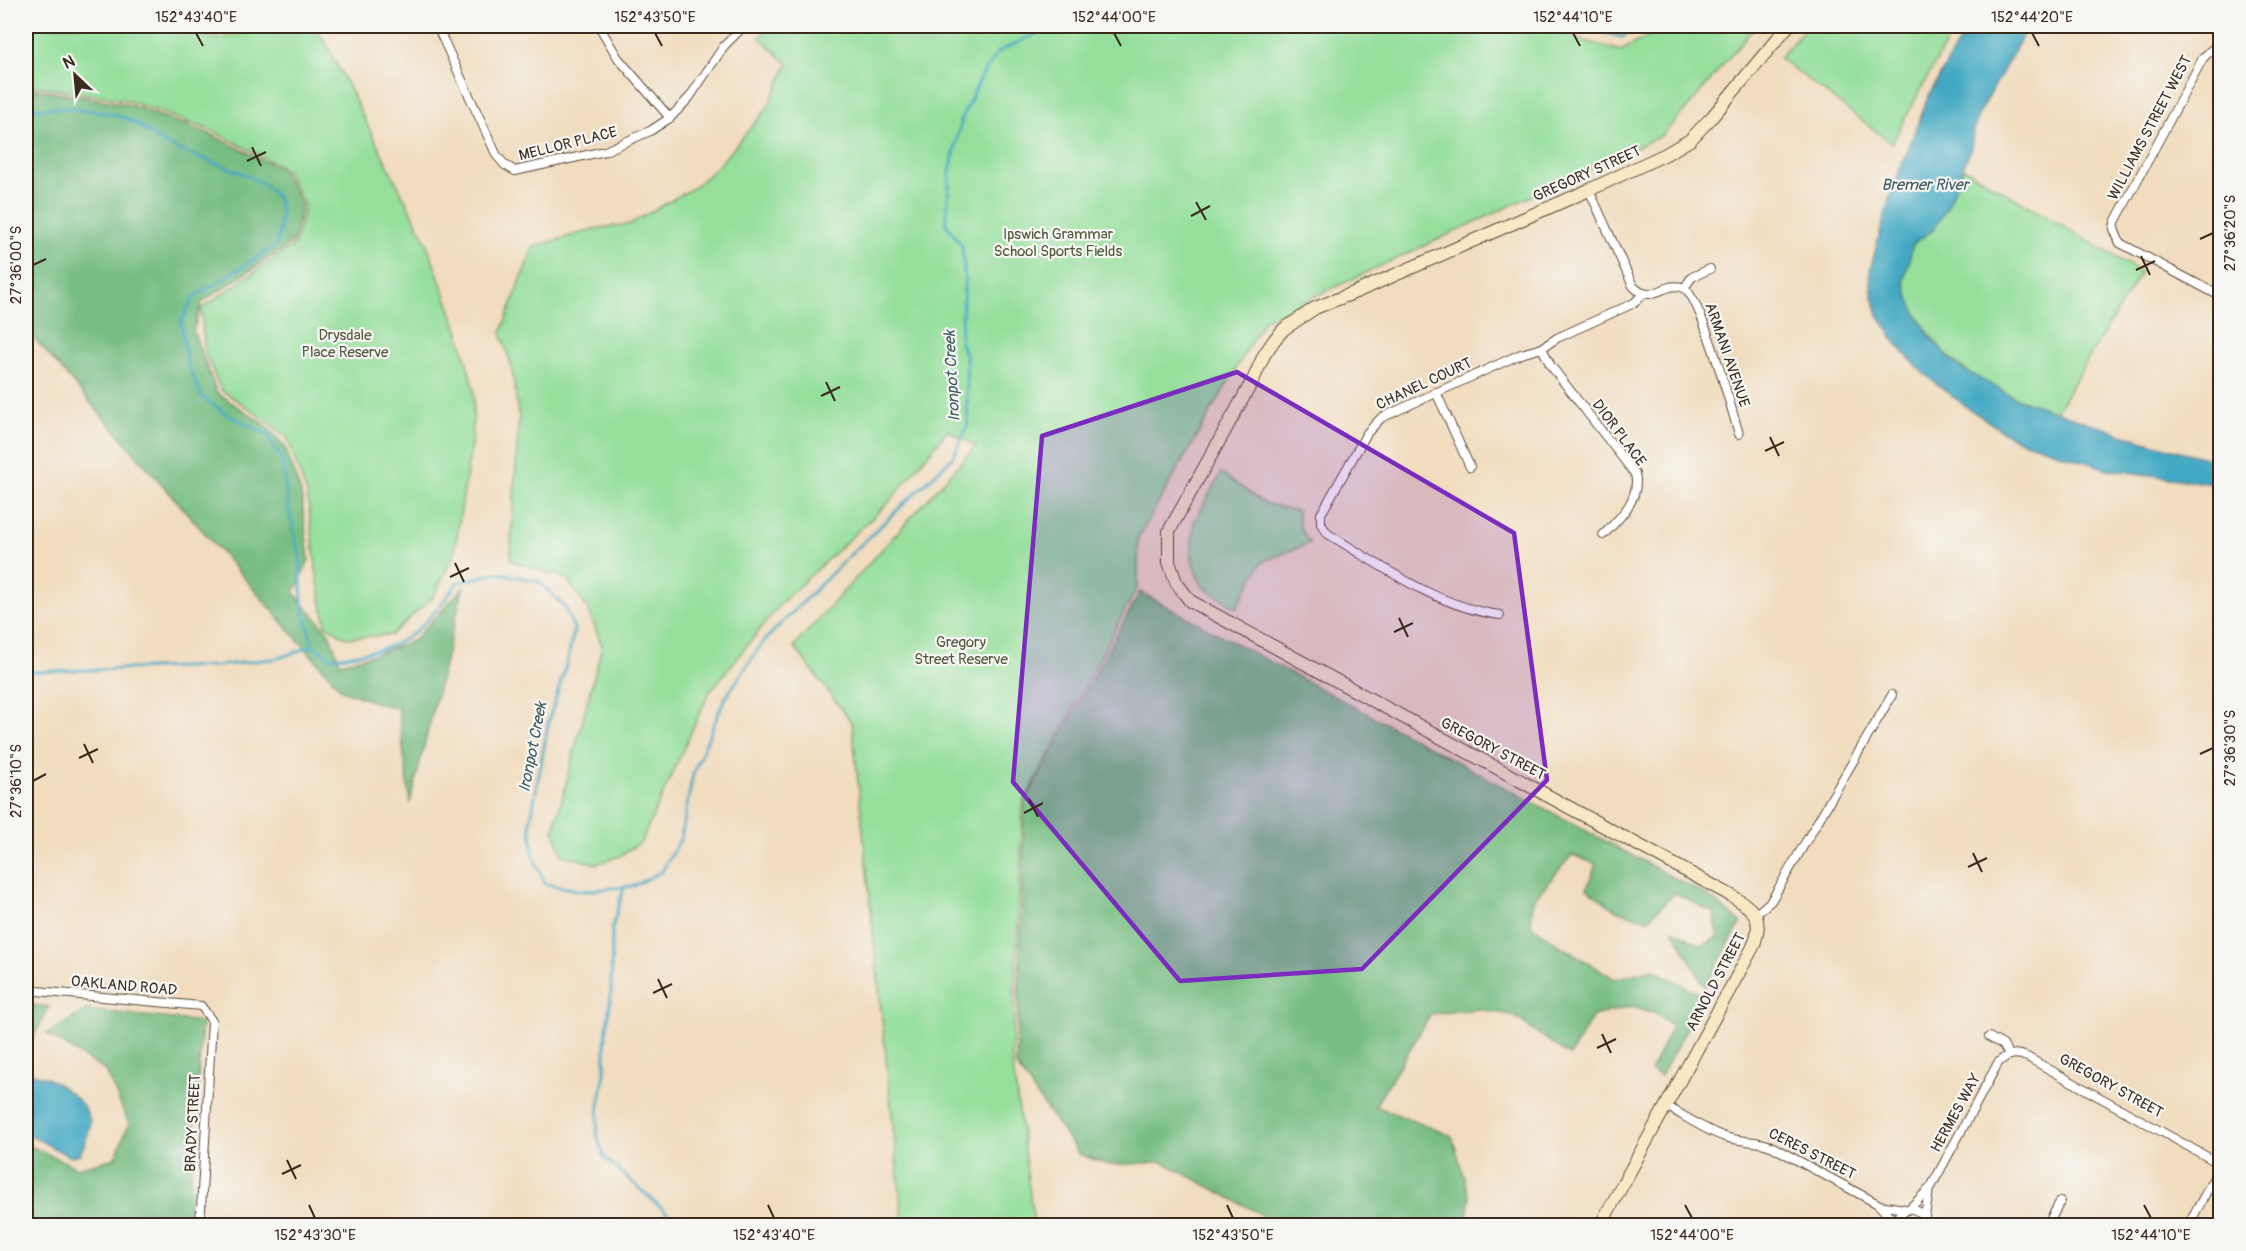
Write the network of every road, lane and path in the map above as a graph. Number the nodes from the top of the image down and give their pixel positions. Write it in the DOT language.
graph roads {
  1 [pos="436,26"];
  2 [pos="599,26"];
  3 [pos="744,26"];
  4 [pos="1788,26"];
  5 [pos="2220,42"];
  6 [pos="669,118"];
  7 [pos="1589,190"];
  8 [pos="1710,269"];
  9 [pos="1684,288"];
  10 [pos="1643,294"];
  11 [pos="2220,296"];
  12 [pos="1542,348"];
  13 [pos="1436,392"];
  14 [pos="1739,434"];
  15 [pos="1470,467"];
  16 [pos="1603,535"];
  17 [pos="1500,615"];
  18 [pos="1892,695"];
  19 [pos="1756,914"];
  20 [pos="26,990"];
  21 [pos="212,1021"];
  22 [pos="1989,1037"];
  23 [pos="2009,1055"];
  24 [pos="1666,1106"];
  25 [pos="2220,1165"];
  26 [pos="1930,1187"];
  27 [pos="2060,1202"];
  28 [pos="1878,1204"];
  29 [pos="1908,1209"];
  30 [pos="1926,1222"];
  31 [pos="1897,1225"];
  32 [pos="200,1226"];
  33 [pos="1600,1226"];
  34 [pos="2047,1226"];
  35 [pos="2188,1226"];
  1 -- 6 [label="street, MELLOR PLACE"];
  2 -- 6 [label="street"];
  3 -- 6 [label="street, MELLOR PLACE"];
  4 -- 7 [label="main road, GREGORY STREET"];
  5 -- 11 [label="street, WILLIAMS STREET WEST"];
  7 -- 10 [label="street"];
  7 -- 19 [label="main road, GREGORY STREET"];
  8 -- 9 [label="street"];
  9 -- 10 [label="street"];
  9 -- 14 [label="street, ARMANI AVENUE"];
  10 -- 12 [label="street, CHANEL COURT"];
  12 -- 13 [label="street, CHANEL COURT"];
  12 -- 16 [label="street, DIOR PLACE"];
  13 -- 15 [label="street"];
  13 -- 17 [label="street, CHANEL COURT"];
  18 -- 19 [label="street"];
  19 -- 24 [label="main road, ARNOLD STREET"];
  20 -- 21 [label="street, OAKLAND ROAD"];
  21 -- 32 [label="street, BRADY STREET"];
  22 -- 23 [label="street, GREGORY STREET"];
  23 -- 25 [label="street, GREGORY STREET"];
  23 -- 26 [label="street, HERMES WAY"];
  24 -- 28 [label="street, CERES STREET"];
  24 -- 33 [label="main road, ARNOLD STREET"];
  25 -- 35 [label="street"];
  26 -- 29 [label="street, HERMES WAY"];
  26 -- 30 [label="street, HERMES WAY"];
  27 -- 34 [label="street"];
  28 -- 29 [label="street, CERES STREET"];
  28 -- 31 [label="street, CERES STREET"];
  29 -- 30 [label="street"];
  29 -- 31 [label="street, HERMES WAY"];
}
